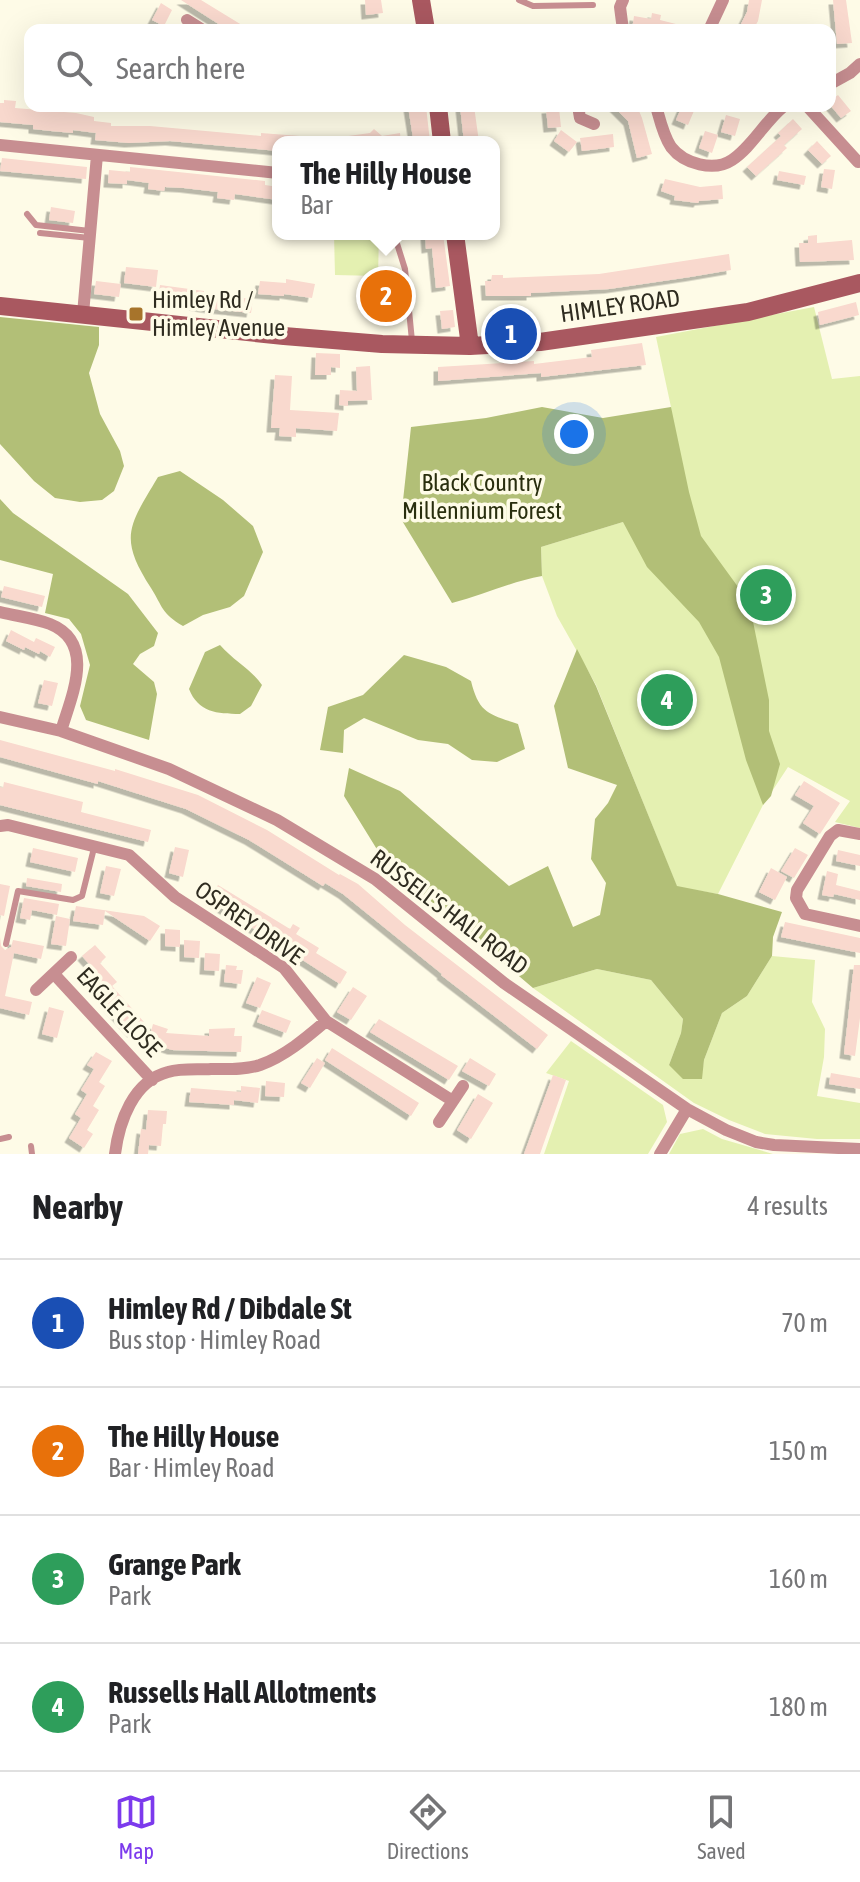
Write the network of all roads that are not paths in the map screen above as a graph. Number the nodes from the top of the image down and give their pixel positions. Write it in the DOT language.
graph roads {
  1 [pos="421,0"];
  2 [pos="519,0"];
  3 [pos="623,0"];
  4 [pos="723,0"];
  5 [pos="593,5"];
  6 [pos="187,20"];
  7 [pos="193,24"];
  8 [pos="425,24"];
  9 [pos="622,24"];
  10 [pos="712,24"];
  11 [pos="860,64"];
  12 [pos="836,81"];
  13 [pos="439,112"];
  14 [pos="579,112"];
  15 [pos="658,112"];
  16 [pos="778,112"];
  17 [pos="812,112"];
  18 [pos="594,124"];
  19 [pos="441,136"];
  20 [pos="0,145"];
  21 [pos="97,155"];
  22 [pos="858,162"];
  23 [pos="272,172"];
  24 [pos="27,214"];
  25 [pos="40,233"];
  26 [pos="90,235"];
  27 [pos="396,240"];
  28 [pos="456,240"];
  29 [pos="860,283"];
  30 [pos="0,306"];
  31 [pos="83,314"];
  32 [pos="412,345"];
  33 [pos="470,346"];
  34 [pos="0,612"];
  35 [pos="0,717"];
  36 [pos="61,731"];
  37 [pos="0,826"];
  38 [pos="860,834"];
  39 [pos="95,844"];
  40 [pos="860,926"];
  41 [pos="6,944"];
  42 [pos="71,957"];
  43 [pos="54,974"];
  44 [pos="36,990"];
  45 [pos="326,1021"];
  46 [pos="152,1080"];
  47 [pos="463,1086"];
  48 [pos="453,1101"];
  49 [pos="687,1109"];
  50 [pos="439,1122"];
  51 [pos="9,1137"];
  52 [pos="0,1139"];
  53 [pos="860,1149"];
  54 [pos="115,1154"];
  55 [pos="660,1154"];
  1 -- 8 [label="main road"];
  2 -- 5 [label="lane"];
  3 -- 9 [label="street"];
  4 -- 10 [label="street"];
  6 -- 7 [label="street"];
  11 -- 12 [label="street"];
  13 -- 19 [label="main road"];
  14 -- 18 [label="street"];
  15 -- 16 [label="street"];
  17 -- 22 [label="street"];
  20 -- 21 [label="street"];
  21 -- 23 [label="street"];
  21 -- 26 [label="street"];
  24 -- 26 [label="lane"];
  25 -- 26 [label="lane"];
  26 -- 31 [label="street"];
  27 -- 32 [label="lane"];
  28 -- 33 [label="main road"];
  29 -- 33 [label="main road, HIMLEY ROAD"];
  30 -- 31 [label="main road, HIMLEY ROAD"];
  31 -- 32 [label="main road, HIMLEY ROAD"];
  32 -- 33 [label="main road, HIMLEY ROAD"];
  34 -- 36 [label="street"];
  35 -- 36 [label="street, RUSSELL'S HALL ROAD"];
  36 -- 49 [label="street, RUSSELL'S HALL ROAD"];
  37 -- 39 [label="street, OSPREY DRIVE"];
  38 -- 40 [label="street"];
  39 -- 41 [label="lane"];
  39 -- 45 [label="street, OSPREY DRIVE"];
  42 -- 43 [label="street, EAGLE CLOSE"];
  43 -- 44 [label="street, EAGLE CLOSE"];
  43 -- 46 [label="street, EAGLE CLOSE"];
  45 -- 46 [label="street"];
  45 -- 48 [label="street, OSPREY DRIVE"];
  46 -- 54 [label="street"];
  47 -- 48 [label="street"];
  48 -- 50 [label="street"];
  49 -- 53 [label="street, RUSSELL'S HALL ROAD"];
  49 -- 55 [label="street"];
  51 -- 52 [label="lane"];
}
